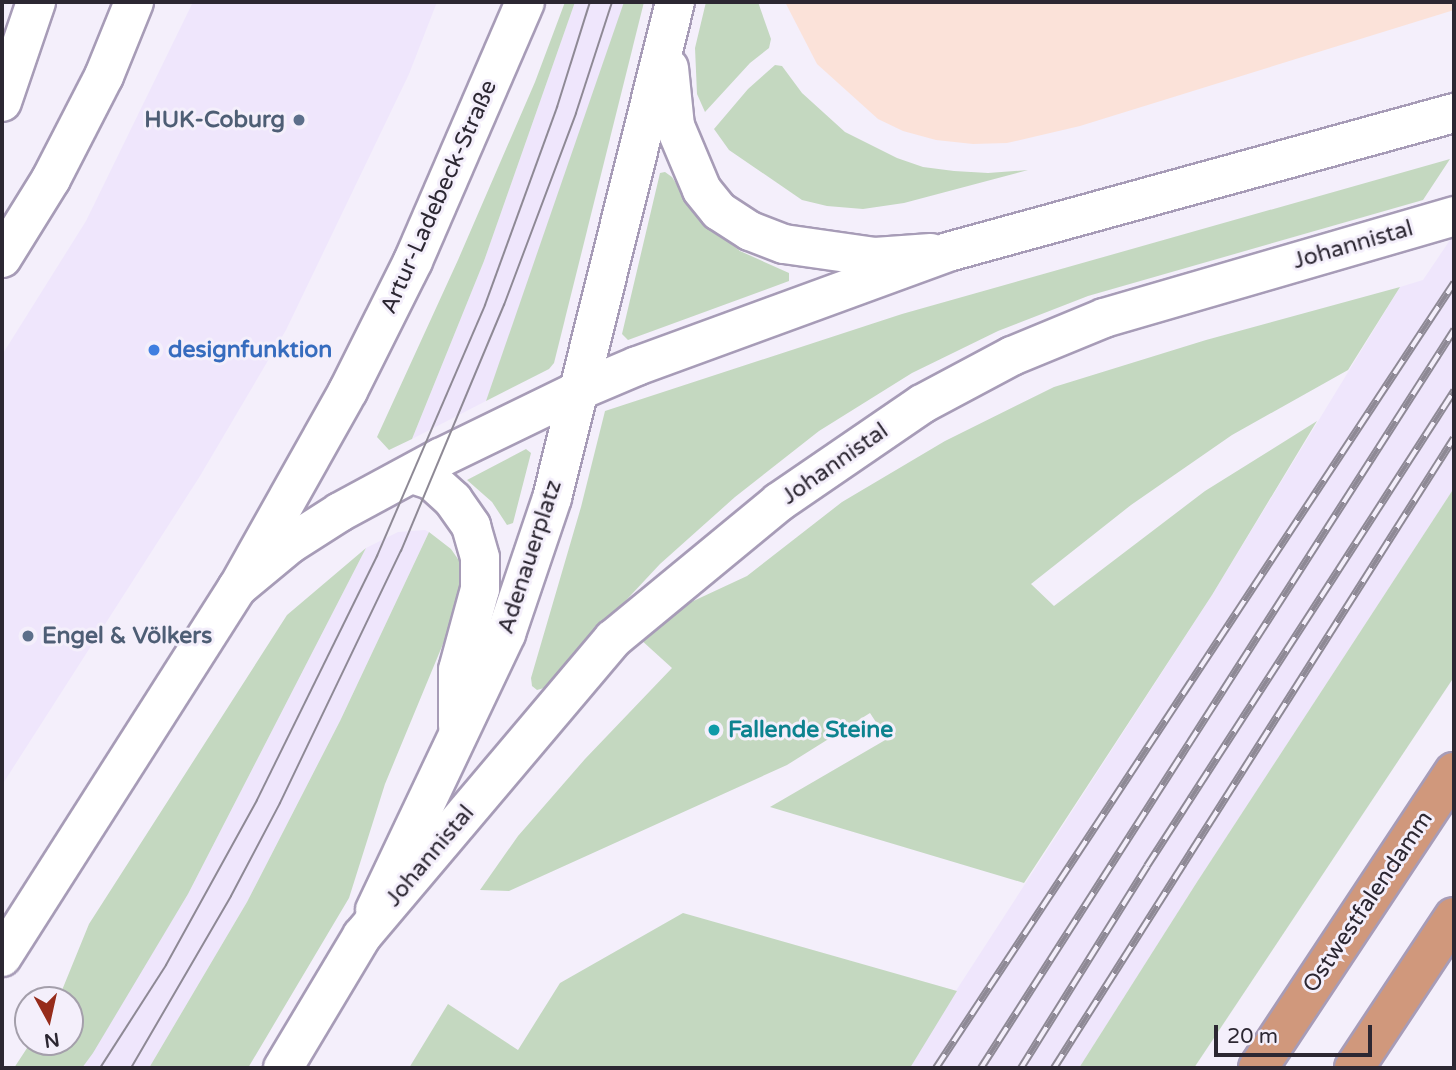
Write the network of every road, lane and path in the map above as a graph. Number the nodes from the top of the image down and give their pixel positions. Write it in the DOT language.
graph roads {
  1 [pos="36,2"];
  2 [pos="134,2"];
  3 [pos="525,2"];
  4 [pos="672,16"];
  5 [pos="2,102"];
  6 [pos="1454,113"];
  7 [pos="1454,216"];
  8 [pos="948,252"];
  9 [pos="2,258"];
  10 [pos="578,391"];
  11 [pos="412,474"];
  12 [pos="237,588"];
  13 [pos="458,739"];
  14 [pos="1454,772"];
  15 [pos="1454,917"];
  16 [pos="362,936"];
  17 [pos="2,957"];
  18 [pos="283,1068"];
  19 [pos="1258,1068"];
  20 [pos="1354,1068"];
  1 -- 5 [label="main road"];
  2 -- 9 [label="main road"];
  3 -- 12 [label="main road, Artur-Ladebeck-Straße"];
  4 -- 8 [label="main road"];
  4 -- 10 [label="main road"];
  6 -- 8 [label="main road"];
  7 -- 16 [label="main road, Johannistal"];
  8 -- 10 [label="main road"];
  10 -- 11 [label="main road"];
  10 -- 13 [label="main road, Adenauerplatz"];
  11 -- 12 [label="main road"];
  11 -- 13 [label="main road"];
  12 -- 17 [label="main road"];
  13 -- 16 [label="main road, Adenauerplatz"];
  14 -- 19 [label="highway, Ostwestfalendamm"];
  15 -- 20 [label="highway"];
  16 -- 18 [label="main road, Adenauerplatz"];
}
